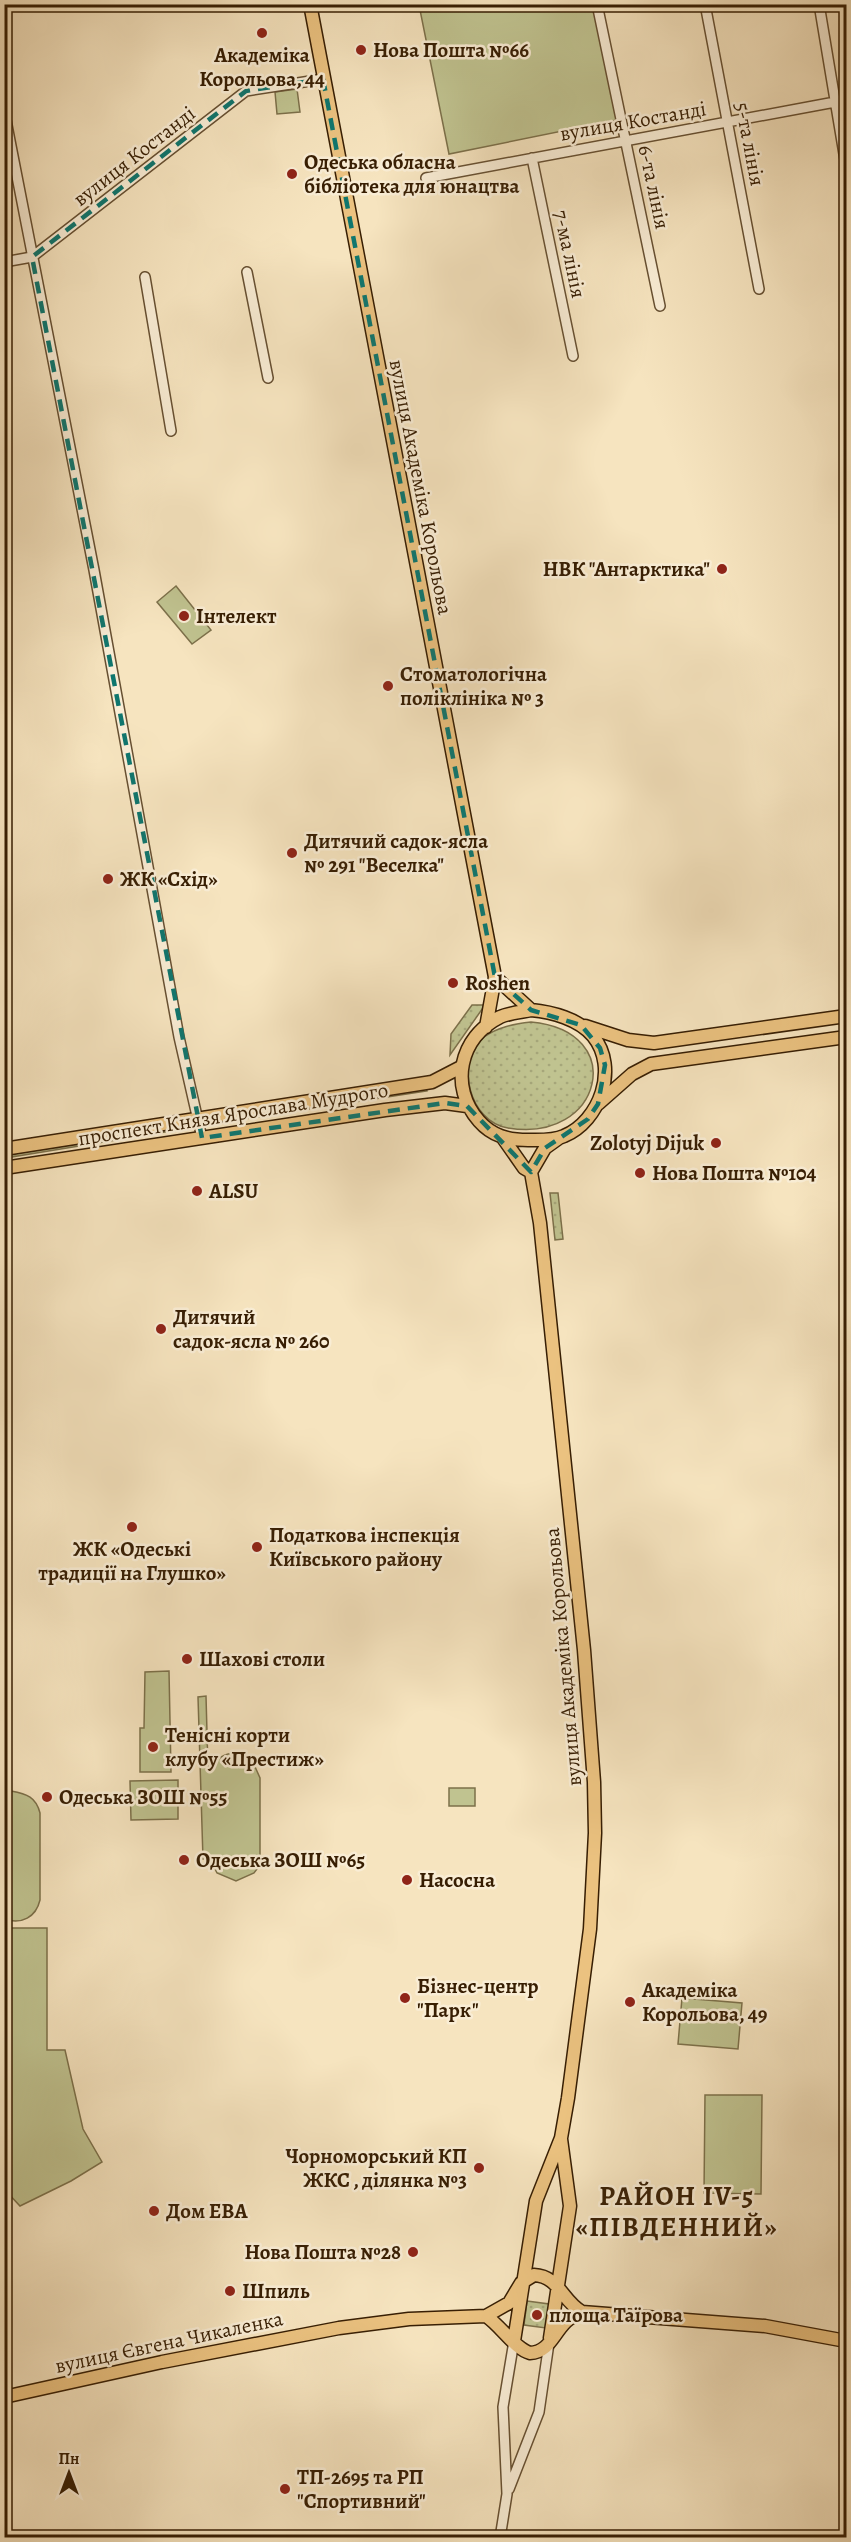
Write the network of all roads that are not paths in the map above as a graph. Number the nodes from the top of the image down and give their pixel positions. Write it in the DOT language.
graph roads {
  1 [pos="310,4"];
  2 [pos="597,4"];
  3 [pos="705,4"];
  4 [pos="819,4"];
  5 [pos="323,79"];
  6 [pos="835,102"];
  7 [pos="846,106"];
  8 [pos="4,110"];
  9 [pos="728,122"];
  10 [pos="626,141"];
  11 [pos="532,158"];
  12 [pos="846,166"];
  13 [pos="426,178"];
  14 [pos="32,257"];
  15 [pos="4,262"];
  16 [pos="247,272"];
  17 [pos="144,277"];
  18 [pos="759,290"];
  19 [pos="660,306"];
  20 [pos="573,356"];
  21 [pos="268,378"];
  22 [pos="171,431"];
  23 [pos="495,977"];
  24 [pos="531,1010"];
  25 [pos="846,1016"];
  26 [pos="581,1025"];
  27 [pos="486,1027"];
  28 [pos="846,1037"];
  29 [pos="461,1067"];
  30 [pos="598,1104"];
  31 [pos="467,1106"];
  32 [pos="197,1118"];
  33 [pos="202,1138"];
  34 [pos="502,1138"];
  35 [pos="559,1138"];
  36 [pos="4,1149"];
  37 [pos="4,1168"];
  38 [pos="531,1172"];
  39 [pos="561,2138"];
  40 [pos="524,2279"];
  41 [pos="558,2285"];
  42 [pos="582,2312"];
  43 [pos="486,2316"];
  44 [pos="514,2341"];
  45 [pos="846,2341"];
  46 [pos="549,2343"];
  47 [pos="4,2397"];
  48 [pos="507,2494"];
  49 [pos="500,2538"];
  1 -- 5 [label="main road, вулиця Академіка Корольова"];
  2 -- 10 [label="street, 6-та лінія"];
  3 -- 9 [label="street, 5-та лінія"];
  4 -- 6 [label="street"];
  5 -- 14 [label="street, вулиця Костанді"];
  5 -- 23 [label="main road, вулиця Академіка Корольова"];
  6 -- 7 [label="street"];
  6 -- 9 [label="street, вулиця Костанді"];
  6 -- 12 [label="street"];
  8 -- 14 [label="street"];
  9 -- 10 [label="street, вулиця Костанді"];
  9 -- 18 [label="street, 5-та лінія"];
  10 -- 11 [label="street, вулиця Костанді"];
  10 -- 19 [label="street, 6-та лінія"];
  11 -- 13 [label="street, вулиця Костанді"];
  11 -- 20 [label="street, 7-ма лінія"];
  14 -- 15 [label="street, вулиця Костанді"];
  14 -- 32 [label="street"];
  16 -- 21 [label="street"];
  17 -- 22 [label="street"];
  23 -- 24 [label="main road"];
  23 -- 27 [label="main road, вулиця Академіка Корольова"];
  24 -- 26 [label="main road"];
  24 -- 27 [label="main road"];
  25 -- 26 [label="main road"];
  26 -- 30 [label="main road"];
  27 -- 29 [label="main road"];
  28 -- 30 [label="main road"];
  29 -- 31 [label="main road"];
  29 -- 32 [label="main road, проспект Князя Ярослава Мудрого"];
  30 -- 35 [label="main road"];
  31 -- 33 [label="main road, проспект Князя Ярослава Мудрого"];
  31 -- 34 [label="main road"];
  32 -- 33 [label="street"];
  32 -- 36 [label="main road, проспект Князя Ярослава Мудрого"];
  33 -- 37 [label="main road, проспект Князя Ярослава Мудрого"];
  34 -- 35 [label="main road"];
  34 -- 38 [label="main road"];
  35 -- 38 [label="main road"];
  38 -- 39 [label="main road, вулиця Академіка Корольова"];
  39 -- 40 [label="main road, вулиця Академіка Корольова"];
  39 -- 41 [label="main road, вулиця Академіка Корольова"];
  40 -- 41 [label="main road"];
  40 -- 43 [label="main road"];
  40 -- 44 [label="main road"];
  41 -- 42 [label="main road"];
  41 -- 46 [label="main road"];
  42 -- 45 [label="main road"];
  42 -- 46 [label="main road"];
  43 -- 44 [label="main road"];
  43 -- 47 [label="main road, вулиця Євгена Чикаленка"];
  44 -- 46 [label="main road"];
  44 -- 48 [label="street"];
  46 -- 48 [label="street"];
  48 -- 49 [label="street"];
}
